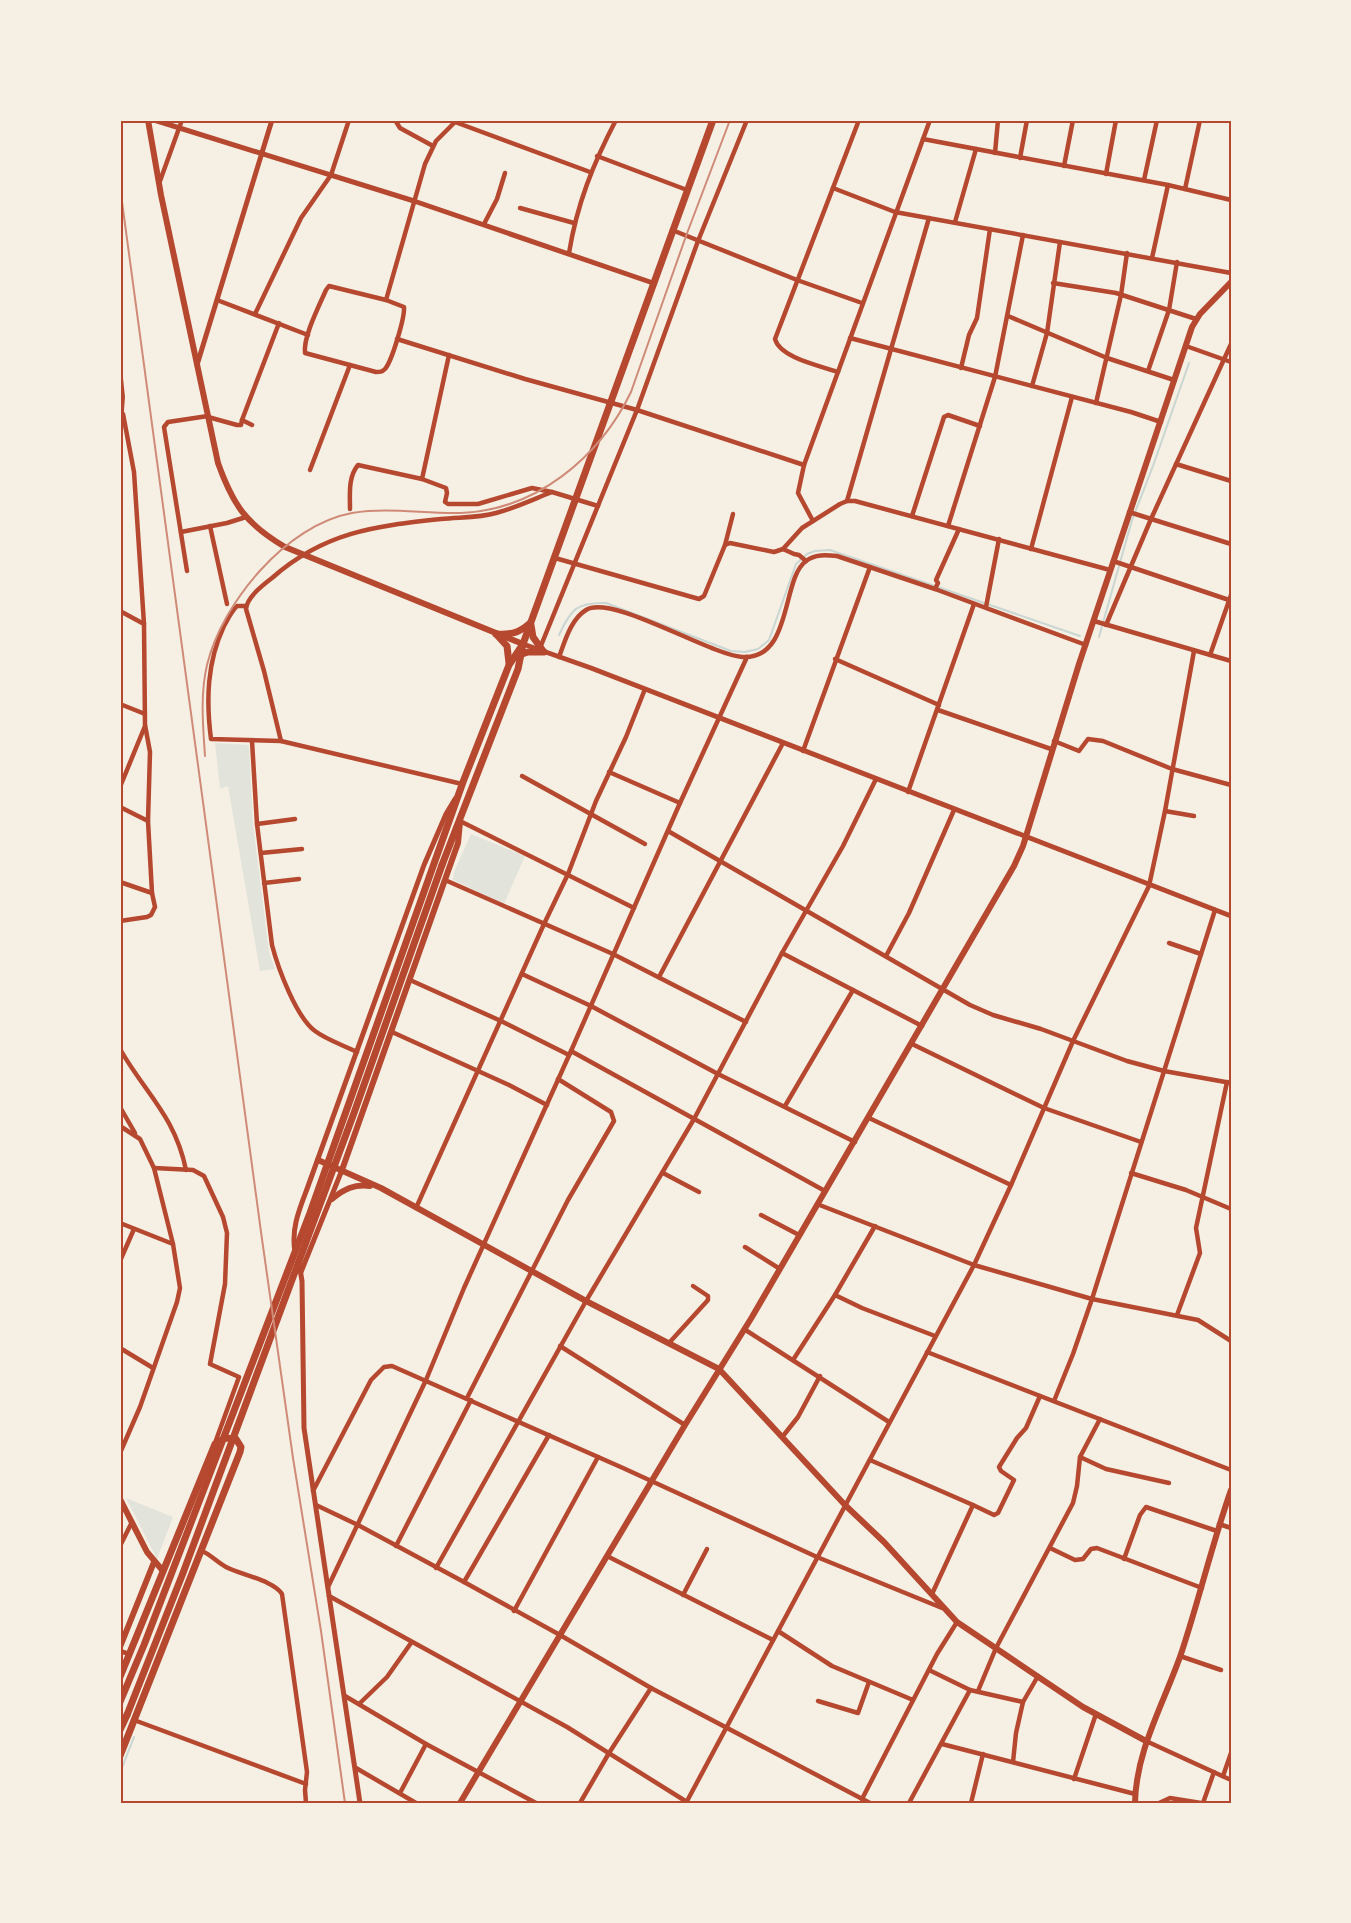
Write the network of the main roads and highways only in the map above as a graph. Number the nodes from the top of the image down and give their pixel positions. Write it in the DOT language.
graph roads {
  1 [pos="148,120"];
  2 [pos="713,120"];
  3 [pos="1231,282"];
  4 [pos="120,378"];
  5 [pos="120,423"];
  6 [pos="531,622"];
  7 [pos="496,634"];
  8 [pos="523,644"];
  9 [pos="517,656"];
  10 [pos="509,665"];
  11 [pos="460,821"];
  12 [pos="438,864"];
  13 [pos="318,1160"];
  14 [pos="342,1170"];
  15 [pos="377,1186"];
  16 [pos="332,1199"];
  17 [pos="719,1370"];
  18 [pos="1231,1490"];
  19 [pos="120,1499"];
  20 [pos="152,1560"];
  21 [pos="163,1571"];
  22 [pos="120,1649"];
  23 [pos="120,1677"];
  24 [pos="120,1702"];
  25 [pos="120,1730"];
  26 [pos="1146,1741"];
  27 [pos="120,1756"];
  28 [pos="460,1803"];
  29 [pos="1135,1803"];
  1 -- 7 [label="main road"];
  2 -- 6 [label="main road"];
  3 -- 17 [label="main road"];
  4 -- 5 [label="main road"];
  6 -- 7 [label="main road"];
  6 -- 8 [label="main road"];
  6 -- 9 [label="main road"];
  7 -- 8 [label="main road"];
  7 -- 10 [label="main road"];
  8 -- 9 [label="main road"];
  9 -- 10 [label="main road"];
  9 -- 11 [label="main road"];
  10 -- 12 [label="main road"];
  11 -- 12 [label="main road"];
  11 -- 14 [label="main road"];
  12 -- 24 [label="main road"];
  12 -- 25 [label="main road"];
  13 -- 14 [label="main road"];
  14 -- 15 [label="main road"];
  15 -- 16 [label="main road"];
  15 -- 17 [label="main road"];
  17 -- 26 [label="main road"];
  17 -- 28 [label="main road"];
  18 -- 26 [label="main road"];
  19 -- 20 [label="main road"];
  20 -- 21 [label="main road"];
  20 -- 22 [label="main road"];
  21 -- 23 [label="main road"];
  21 -- 27 [label="main road"];
  26 -- 29 [label="main road"];
}
